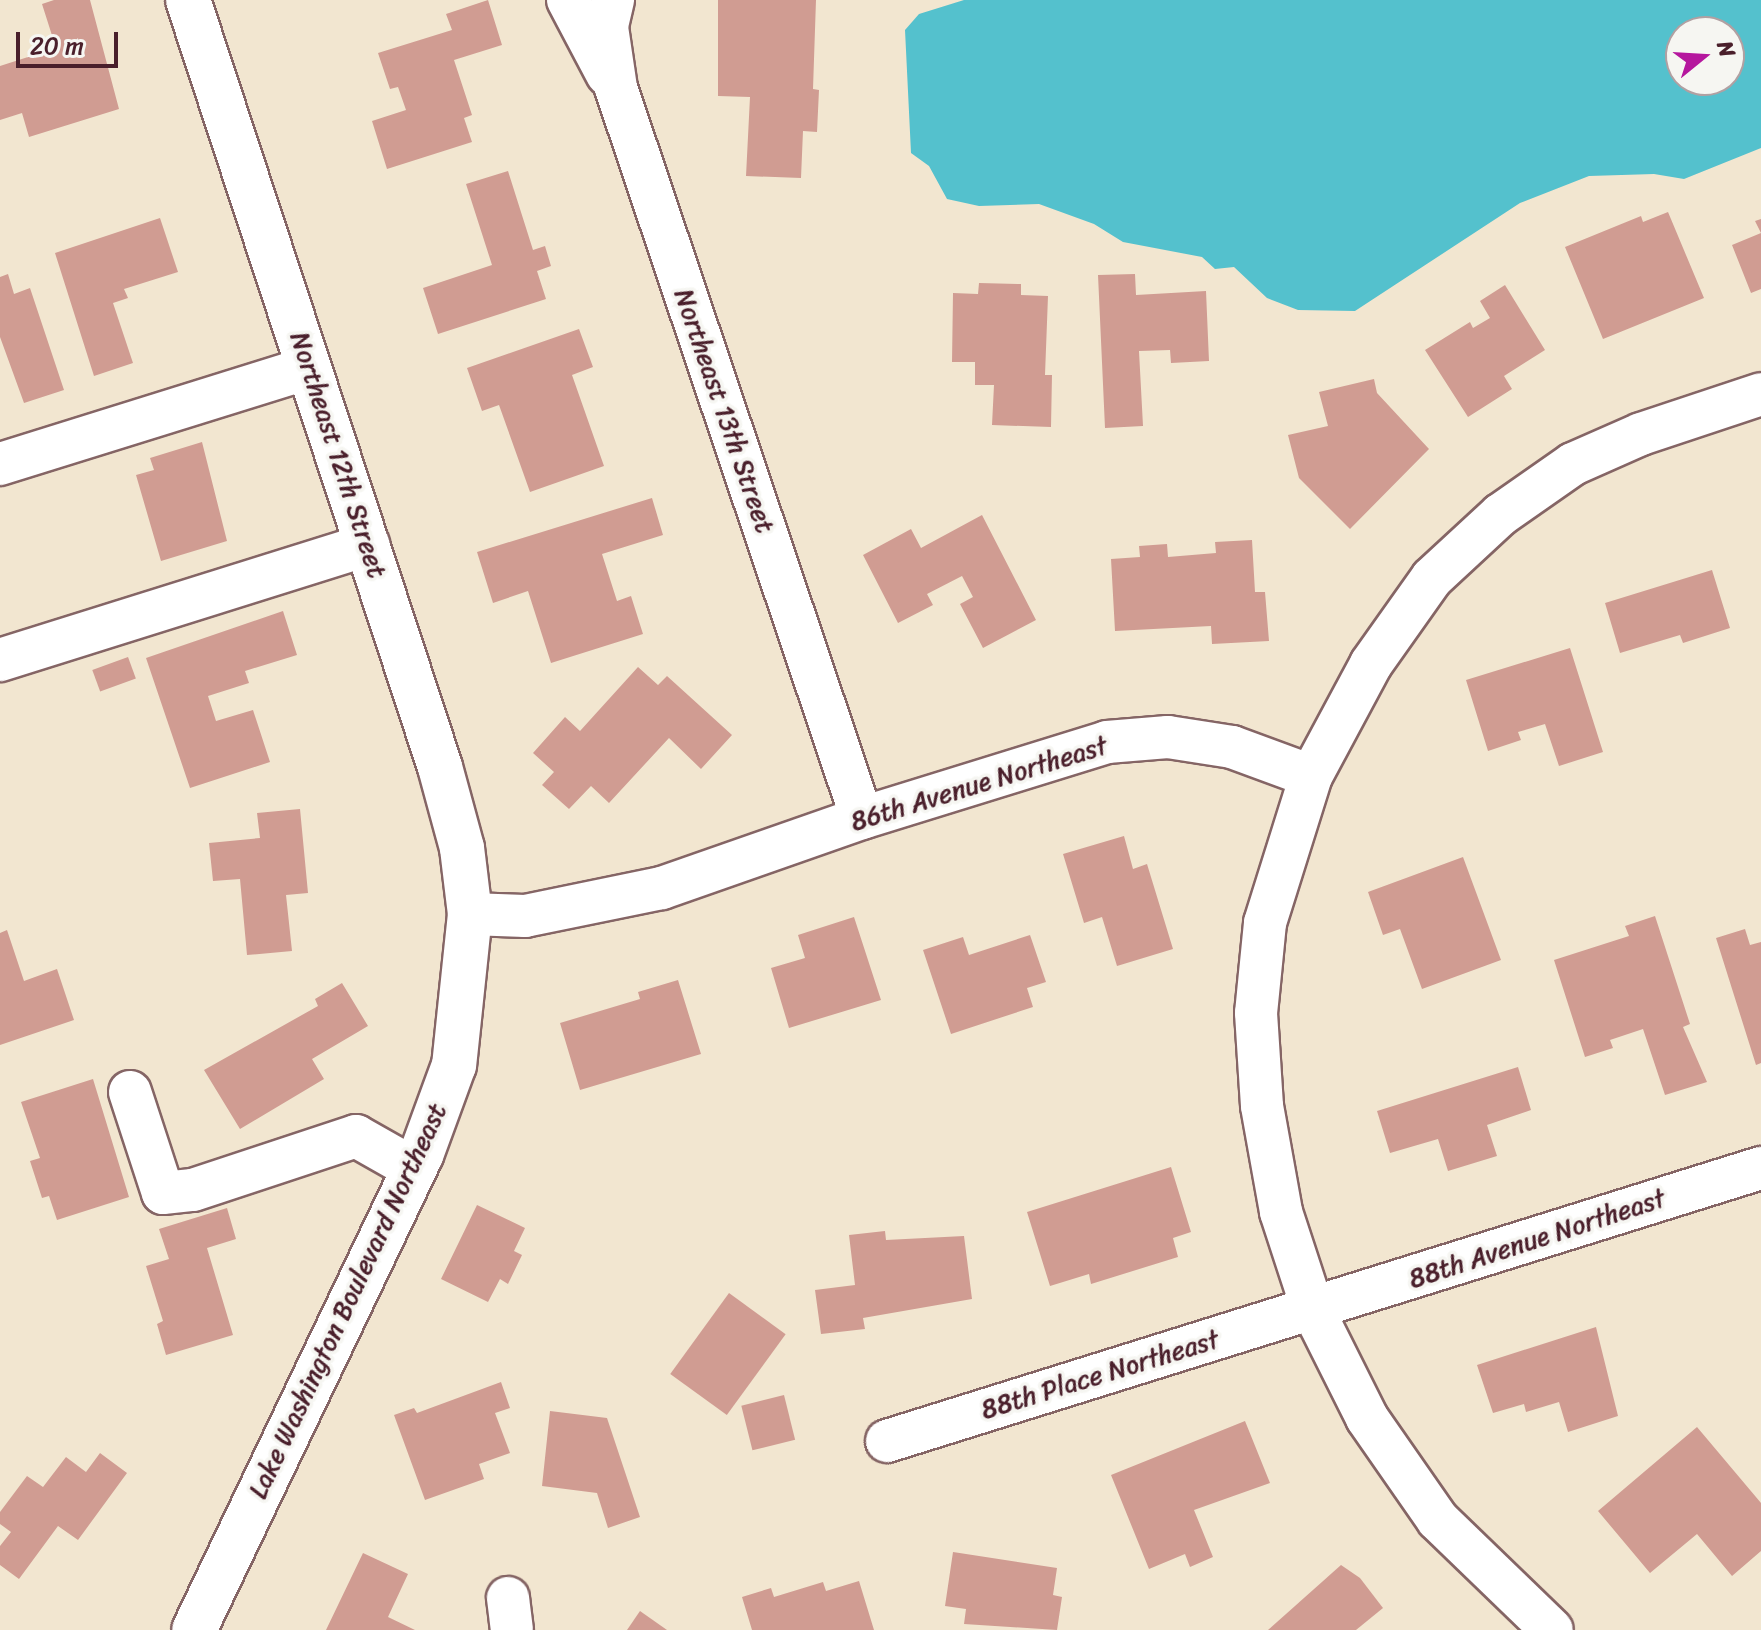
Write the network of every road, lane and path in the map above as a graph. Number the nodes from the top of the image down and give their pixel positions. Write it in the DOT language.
graph roads {
  1 [pos="188,0"];
  2 [pos="568,0"];
  3 [pos="613,0"];
  4 [pos="616,88"];
  5 [pos="309,368"];
  6 [pos="1761,394"];
  7 [pos="0,464"];
  8 [pos="368,545"];
  9 [pos="0,660"];
  10 [pos="1311,776"];
  11 [pos="862,818"];
  12 [pos="470,914"];
  13 [pos="130,1092"];
  14 [pos="1761,1168"];
  15 [pos="414,1169"];
  16 [pos="1313,1310"];
  17 [pos="887,1441"];
  18 [pos="194,1630"];
  19 [pos="1552,1630"];
  1 -- 5 [label="main road, Northeast 12th Street"];
  2 -- 4 [label="street"];
  3 -- 4 [label="street, Northeast 13th Street"];
  4 -- 11 [label="street, Northeast 13th Street"];
  5 -- 7 [label="street"];
  5 -- 8 [label="main road, Northeast 12th Street"];
  6 -- 10 [label="street"];
  8 -- 9 [label="street"];
  8 -- 12 [label="main road, Northeast 12th Street"];
  10 -- 11 [label="street, 86th Avenue Northeast"];
  10 -- 16 [label="street"];
  11 -- 12 [label="street, 86th Avenue Northeast"];
  12 -- 15 [label="main road, Lake Washington Boulevard Northeast"];
  13 -- 15 [label="street"];
  14 -- 16 [label="street, 88th Avenue Northeast"];
  15 -- 18 [label="main road, Lake Washington Boulevard Northeast"];
  16 -- 17 [label="street, 88th Place Northeast"];
  16 -- 19 [label="street"];
}
